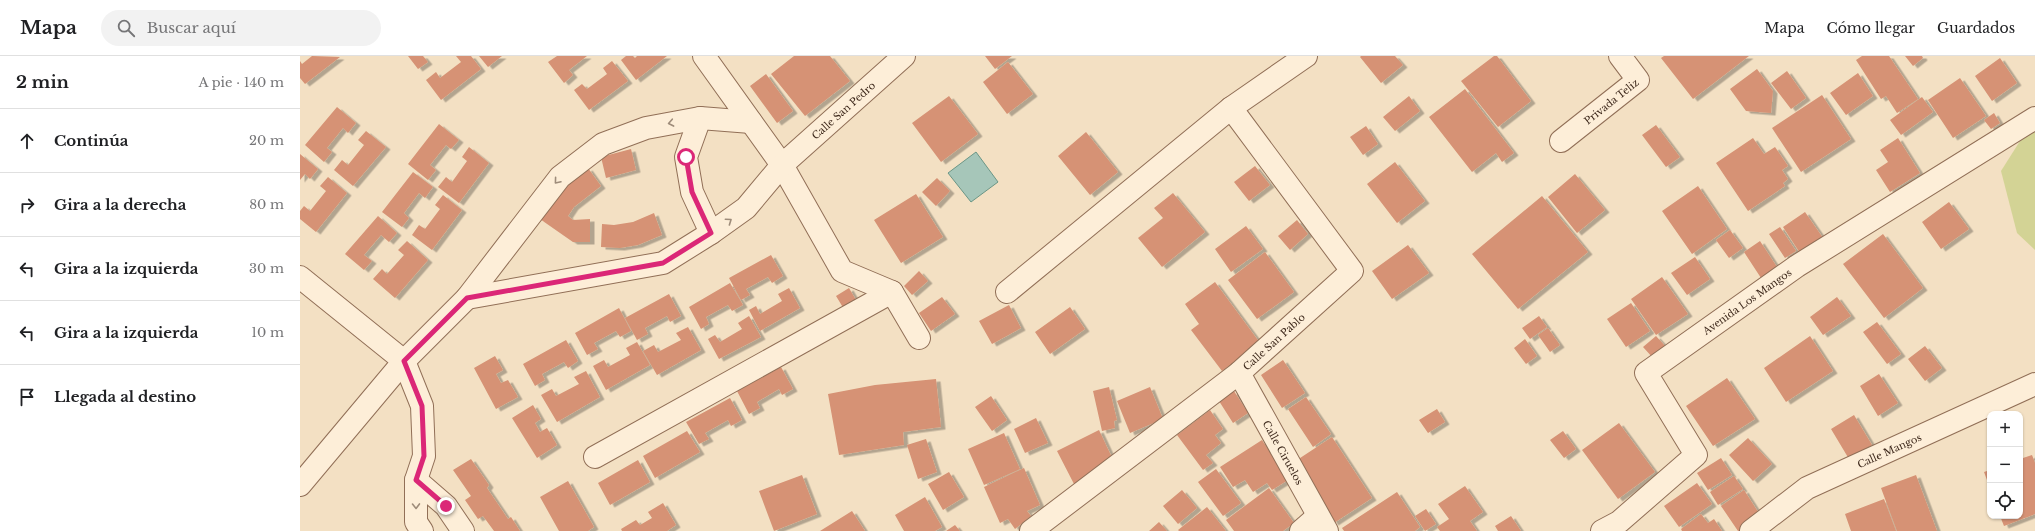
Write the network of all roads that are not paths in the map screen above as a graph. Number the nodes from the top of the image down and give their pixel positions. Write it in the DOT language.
graph roads {
  1 [pos="704,56"];
  2 [pos="904,56"];
  3 [pos="1306,56"];
  4 [pos="1620,56"];
  5 [pos="1231,108"];
  6 [pos="700,118"];
  7 [pos="2035,118"];
  8 [pos="751,122"];
  9 [pos="1561,141"];
  10 [pos="782,165"];
  11 [pos="711,233"];
  12 [pos="300,277"];
  13 [pos="892,292"];
  14 [pos="1007,292"];
  15 [pos="467,298"];
  16 [pos="919,338"];
  17 [pos="404,361"];
  18 [pos="1239,373"];
  19 [pos="2035,384"];
  20 [pos="595,457"];
  21 [pos="416,480"];
  22 [pos="300,484"];
  23 [pos="1323,523"];
  24 [pos="422,531"];
  25 [pos="463,531"];
  26 [pos="1031,531"];
  27 [pos="1301,531"];
  28 [pos="1602,531"];
  29 [pos="1751,531"];
  1 -- 8 [label="street"];
  2 -- 10 [label="street, Calle San Pedro"];
  3 -- 5 [label="street"];
  4 -- 9 [label="street, Privada Teliz"];
  5 -- 14 [label="street"];
  5 -- 18 [label="street, Calle San Pablo"];
  6 -- 8 [label="street"];
  6 -- 11 [label="street"];
  6 -- 15 [label="street, one-way"];
  7 -- 28 [label="street, Avenida Los Mangos"];
  8 -- 10 [label="street"];
  11 -- 10 [label="street, Calle San Pedro, one-way"];
  10 -- 13 [label="street"];
  11 -- 15 [label="street, Calle San Pedro"];
  12 -- 17 [label="street"];
  13 -- 16 [label="street"];
  13 -- 20 [label="street"];
  15 -- 17 [label="street"];
  17 -- 21 [label="street"];
  17 -- 22 [label="street"];
  18 -- 23 [label="street, Calle Ciruelos"];
  18 -- 26 [label="street, Calle San Pablo"];
  19 -- 29 [label="street, Calle Mangos"];
  21 -- 24 [label="street, one-way"];
  21 -- 25 [label="street"];
  23 -- 27 [label="street"];
}
